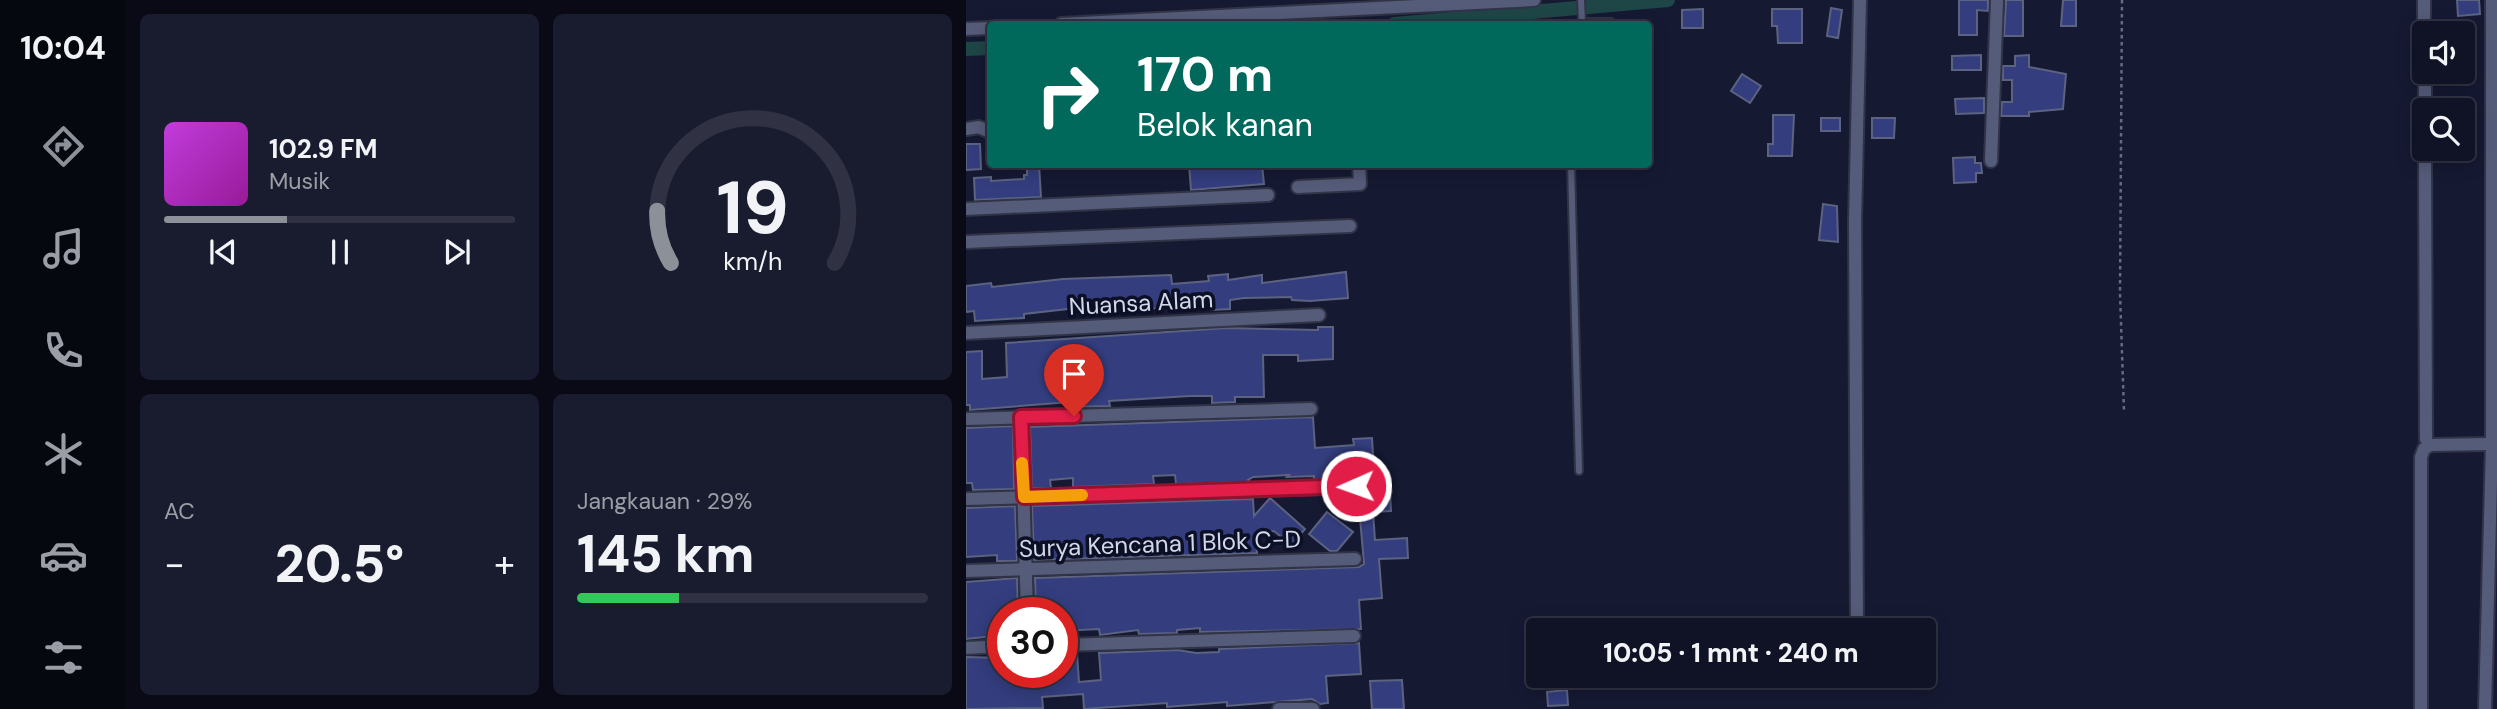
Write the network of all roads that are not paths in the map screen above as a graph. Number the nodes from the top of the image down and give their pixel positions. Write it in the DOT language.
graph roads {
  1 [pos="1534,0"];
  2 [pos="1581,0"];
  3 [pos="1860,0"];
  4 [pos="1997,0"];
  5 [pos="2424,0"];
  6 [pos="2492,0"];
  7 [pos="1120,21"];
  8 [pos="1583,21"];
  9 [pos="2424,21"];
  10 [pos="987,28"];
  11 [pos="966,29"];
  12 [pos="966,129"];
  13 [pos="987,131"];
  14 [pos="1990,161"];
  15 [pos="2425,161"];
  16 [pos="1359,168"];
  17 [pos="1571,168"];
  18 [pos="1298,187"];
  19 [pos="1268,195"];
  20 [pos="966,209"];
  21 [pos="1350,226"];
  22 [pos="966,243"];
  23 [pos="1319,314"];
  24 [pos="966,333"];
  25 [pos="1311,409"];
  26 [pos="1021,417"];
  27 [pos="966,419"];
  28 [pos="2426,439"];
  29 [pos="2492,444"];
  30 [pos="1579,471"];
  31 [pos="1356,486"];
  32 [pos="1024,497"];
  33 [pos="966,499"];
  34 [pos="1355,559"];
  35 [pos="1026,569"];
  36 [pos="966,571"];
  37 [pos="1027,597"];
  38 [pos="1857,618"];
  39 [pos="1353,636"];
  40 [pos="1078,645"];
  41 [pos="987,647"];
  42 [pos="966,648"];
  43 [pos="1312,708"];
  44 [pos="1279,709"];
  45 [pos="2421,709"];
  46 [pos="2485,709"];
  1 -- 7 [label="street"];
  2 -- 8 [label="lane"];
  3 -- 38 [label="street"];
  4 -- 14 [label="street"];
  5 -- 9 [label="street"];
  6 -- 29 [label="street"];
  10 -- 11 [label="street"];
  12 -- 13 [label="street"];
  15 -- 28 [label="street"];
  16 -- 18 [label="street"];
  17 -- 30 [label="lane"];
  19 -- 20 [label="street"];
  21 -- 22 [label="street"];
  23 -- 24 [label="street, Nuansa Alam"];
  25 -- 26 [label="street"];
  26 -- 27 [label="street"];
  26 -- 32 [label="street"];
  29 -- 45 [label="street"];
  29 -- 46 [label="street"];
  31 -- 32 [label="street"];
  32 -- 33 [label="street"];
  32 -- 35 [label="street"];
  34 -- 35 [label="street, Surya Kencana 1 Blok C-D"];
  35 -- 36 [label="street, Surya Kencana 1 Blok C-D"];
  35 -- 37 [label="street"];
  39 -- 40 [label="street"];
  41 -- 42 [label="street"];
  43 -- 44 [label="street"];
}
